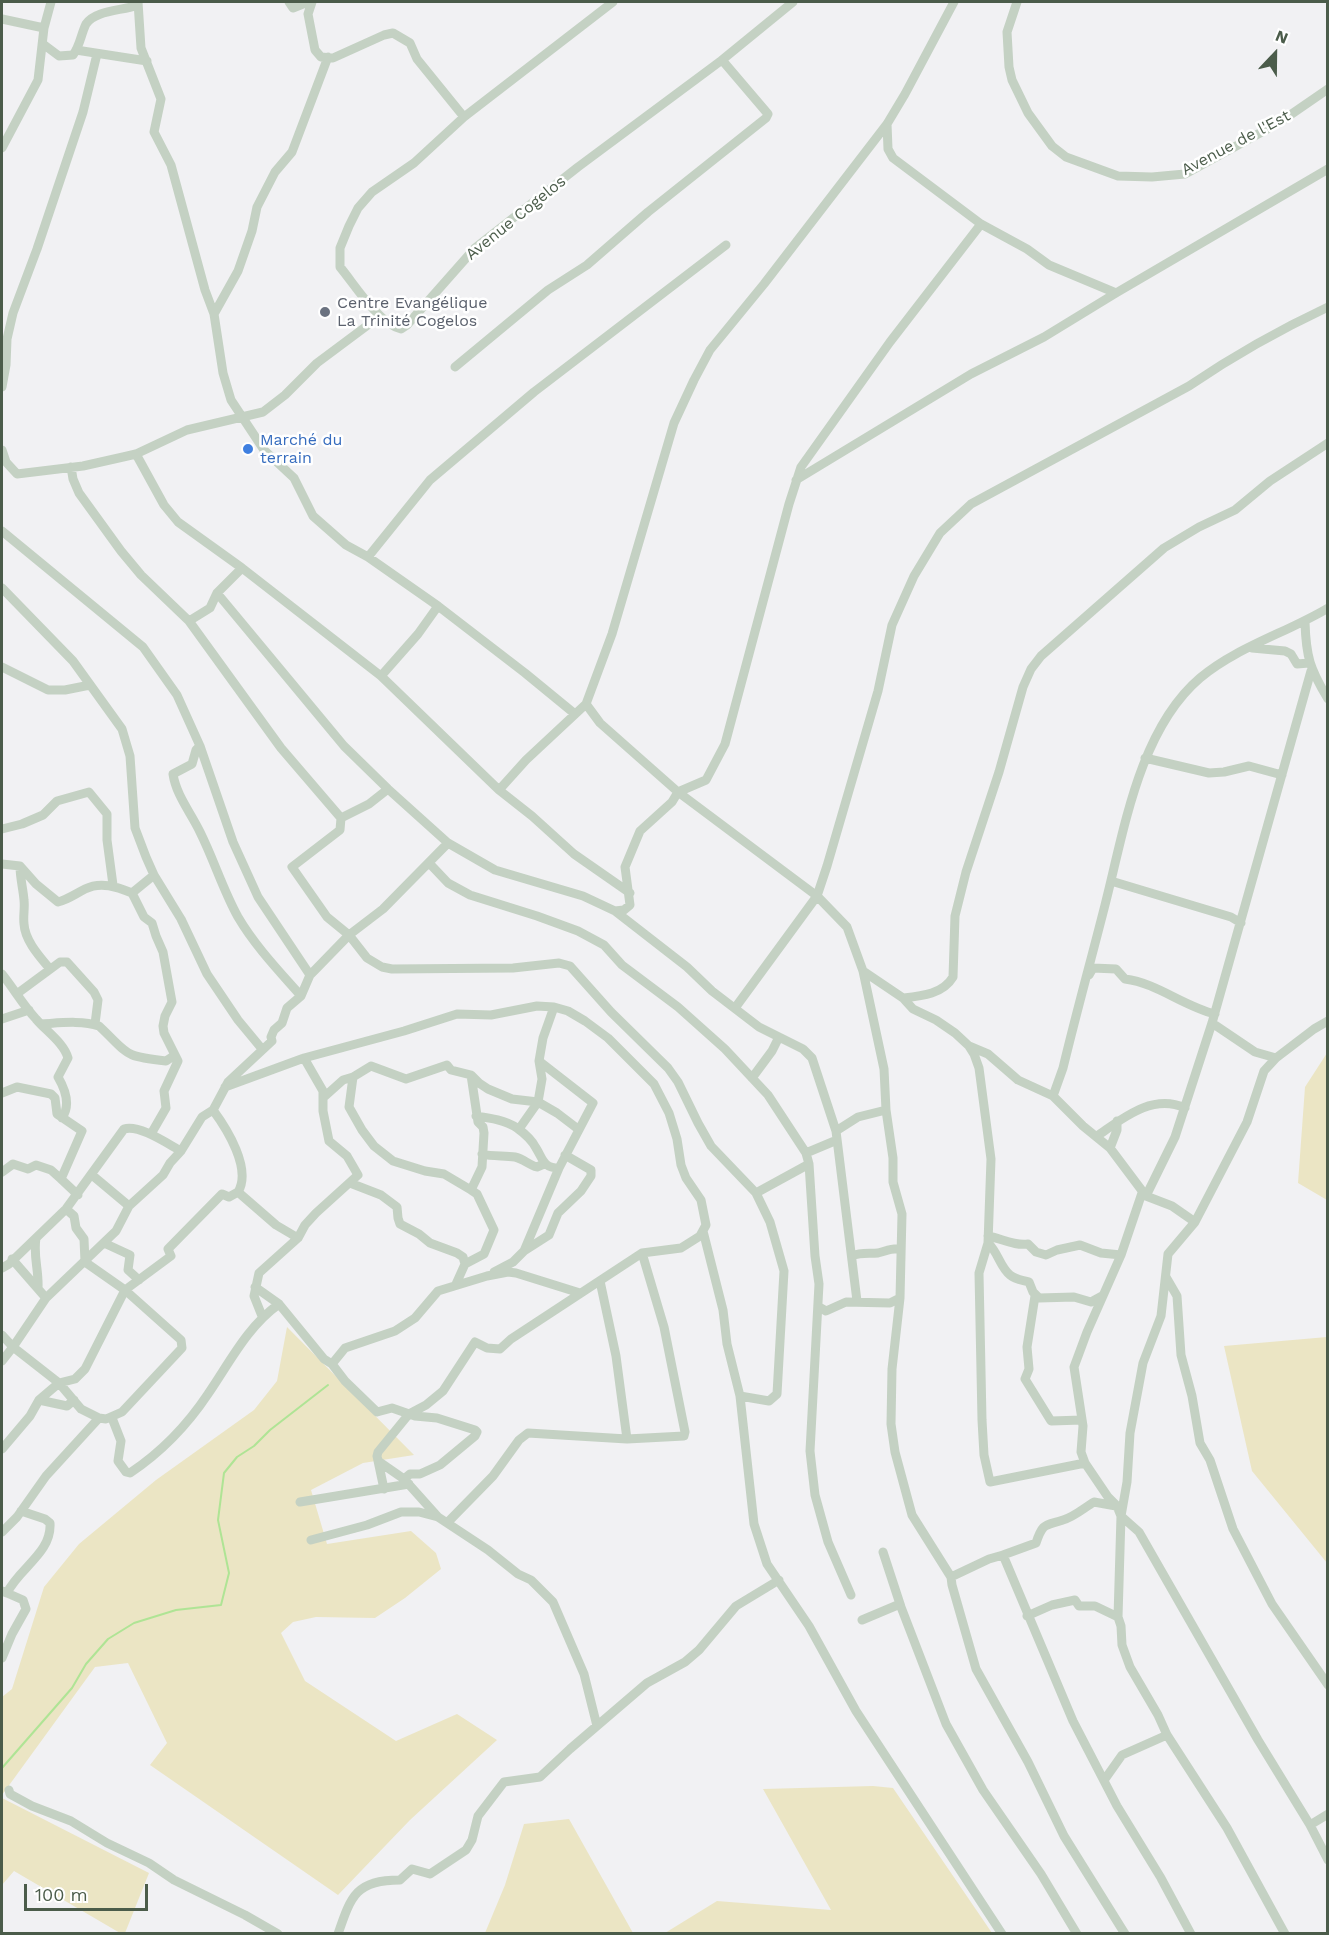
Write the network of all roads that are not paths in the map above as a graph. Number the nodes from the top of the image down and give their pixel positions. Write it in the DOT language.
graph roads {
  1 [pos="51,2"];
  2 [pos="310,2"];
  3 [pos="613,2"];
  4 [pos="793,2"];
  5 [pos="954,2"];
  6 [pos="1017,2"];
  7 [pos="138,3"];
  8 [pos="291,5"];
  9 [pos="2,19"];
  10 [pos="44,28"];
  11 [pos="43,44"];
  12 [pos="76,50"];
  13 [pos="97,54"];
  14 [pos="328,57"];
  15 [pos="722,60"];
  16 [pos="147,61"];
  17 [pos="1328,89"];
  18 [pos="464,117"];
  19 [pos="887,123"];
  20 [pos="2,147"];
  21 [pos="1328,169"];
  22 [pos="981,224"];
  23 [pos="726,246"];
  24 [pos="1116,293"];
  25 [pos="1328,307"];
  26 [pos="214,314"];
  27 [pos="380,316"];
  28 [pos="4,340"];
  29 [pos="455,367"];
  30 [pos="2,387"];
  31 [pos="242,417"];
  32 [pos="1328,443"];
  33 [pos="2,450"];
  34 [pos="136,454"];
  35 [pos="71,467"];
  36 [pos="796,480"];
  37 [pos="2,531"];
  38 [pos="368,557"];
  39 [pos="242,568"];
  40 [pos="2,588"];
  41 [pos="217,593"];
  42 [pos="438,606"];
  43 [pos="1328,608"];
  44 [pos="189,621"];
  45 [pos="1305,622"];
  46 [pos="1249,648"];
  47 [pos="2,667"];
  48 [pos="1310,667"];
  49 [pos="381,676"];
  50 [pos="90,685"];
  51 [pos="1328,699"];
  52 [pos="586,704"];
  53 [pos="575,714"];
  54 [pos="200,746"];
  55 [pos="1145,758"];
  56 [pos="1282,775"];
  57 [pos="388,789"];
  58 [pos="499,790"];
  59 [pos="678,792"];
  60 [pos="341,818"];
  61 [pos="2,829"];
  62 [pos="448,843"];
  63 [pos="2,864"];
  64 [pos="430,864"];
  65 [pos="20,866"];
  66 [pos="154,875"];
  67 [pos="1111,881"];
  68 [pos="113,885"];
  69 [pos="132,893"];
  70 [pos="630,893"];
  71 [pos="817,896"];
  72 [pos="615,911"];
  73 [pos="1241,923"];
  74 [pos="349,934"];
  75 [pos="50,969"];
  76 [pos="863,971"];
  77 [pos="2,974"];
  78 [pos="310,975"];
  79 [pos="1086,980"];
  80 [pos="18,993"];
  81 [pos="301,996"];
  82 [pos="903,998"];
  83 [pos="554,1006"];
  84 [pos="735,1008"];
  85 [pos="28,1010"];
  86 [pos="2,1018"];
  87 [pos="1213,1018"];
  88 [pos="1328,1021"];
  89 [pos="40,1024"];
  90 [pos="94,1024"];
  91 [pos="779,1037"];
  92 [pos="969,1046"];
  93 [pos="262,1048"];
  94 [pos="988,1054"];
  95 [pos="174,1055"];
  96 [pos="304,1058"];
  97 [pos="1276,1058"];
  98 [pos="539,1061"];
  99 [pos="979,1068"];
  100 [pos="471,1075"];
  101 [pos="353,1077"];
  102 [pos="752,1078"];
  103 [pos="225,1087"];
  104 [pos="2,1093"];
  105 [pos="1053,1096"];
  106 [pos="324,1097"];
  107 [pos="538,1102"];
  108 [pos="1185,1108"];
  109 [pos="213,1110"];
  110 [pos="886,1110"];
  111 [pos="476,1116"];
  112 [pos="62,1118"];
  113 [pos="1117,1121"];
  114 [pos="578,1129"];
  115 [pos="519,1130"];
  116 [pos="151,1134"];
  117 [pos="837,1135"];
  118 [pos="1096,1136"];
  119 [pos="1110,1148"];
  120 [pos="182,1151"];
  121 [pos="806,1153"];
  122 [pos="482,1154"];
  123 [pos="565,1155"];
  124 [pos="544,1164"];
  125 [pos="809,1164"];
  126 [pos="559,1168"];
  127 [pos="2,1172"];
  128 [pos="92,1175"];
  129 [pos="61,1179"];
  130 [pos="350,1183"];
  131 [pos="471,1190"];
  132 [pos="238,1192"];
  133 [pos="756,1193"];
  134 [pos="78,1195"];
  135 [pos="1144,1195"];
  136 [pos="129,1206"];
  137 [pos="66,1209"];
  138 [pos="1194,1222"];
  139 [pos="703,1231"];
  140 [pos="36,1238"];
  141 [pos="298,1238"];
  142 [pos="988,1239"];
  143 [pos="104,1243"];
  144 [pos="900,1249"];
  145 [pos="524,1251"];
  146 [pos="642,1252"];
  147 [pos="1168,1254"];
  148 [pos="1121,1255"];
  149 [pos="852,1256"];
  150 [pos="85,1262"];
  151 [pos="6,1263"];
  152 [pos="465,1264"];
  153 [pos="486,1276"];
  154 [pos="140,1280"];
  155 [pos="600,1281"];
  156 [pos="456,1284"];
  157 [pos="255,1287"];
  158 [pos="39,1288"];
  159 [pos="125,1290"];
  160 [pos="580,1293"];
  161 [pos="1104,1294"];
  162 [pos="1035,1296"];
  163 [pos="46,1298"];
  164 [pos="900,1298"];
  165 [pos="857,1301"];
  166 [pos="279,1304"];
  167 [pos="819,1307"];
  168 [pos="262,1316"];
  169 [pos="2,1335"];
  170 [pos="13,1347"];
  171 [pos="2,1361"];
  172 [pos="332,1365"];
  173 [pos="59,1383"];
  174 [pos="740,1396"];
  175 [pos="39,1400"];
  176 [pos="70,1403"];
  177 [pos="409,1414"];
  178 [pos="99,1418"];
  179 [pos="112,1418"];
  180 [pos="1082,1420"];
  181 [pos="627,1439"];
  182 [pos="2,1449"];
  183 [pos="378,1461"];
  184 [pos="1085,1463"];
  185 [pos="407,1482"];
  186 [pos="384,1489"];
  187 [pos="300,1502"];
  188 [pos="1117,1506"];
  189 [pos="21,1511"];
  190 [pos="1121,1516"];
  191 [pos="438,1517"];
  192 [pos="448,1522"];
  193 [pos="2,1532"];
  194 [pos="311,1540"];
  195 [pos="883,1552"];
  196 [pos="1003,1555"];
  197 [pos="951,1577"];
  198 [pos="779,1580"];
  199 [pos="4,1592"];
  200 [pos="851,1595"];
  201 [pos="900,1604"];
  202 [pos="1027,1616"];
  203 [pos="1118,1617"];
  204 [pos="862,1620"];
  205 [pos="2,1658"];
  206 [pos="1326,1678"];
  207 [pos="597,1726"];
  208 [pos="1167,1735"];
  209 [pos="1105,1779"];
  210 [pos="9,1790"];
  211 [pos="1328,1814"];
  212 [pos="1310,1825"];
  213 [pos="1328,1860"];
  214 [pos="278,1934"];
  215 [pos="338,1934"];
  216 [pos="1002,1934"];
  217 [pos="1077,1934"];
  218 [pos="1125,1934"];
  219 [pos="1191,1934"];
  220 [pos="1285,1934"];
  1 -- 10 [label="street"];
  2 -- 8 [label="street"];
  2 -- 14 [label="street"];
  3 -- 18 [label="street, Avenue Cogelos"];
  4 -- 15 [label="street, Avenue Cogelos"];
  5 -- 19 [label="street"];
  6 -- 17 [label="street, Avenue de l'Est"];
  7 -- 12 [label="street"];
  7 -- 16 [label="street"];
  9 -- 10 [label="street"];
  10 -- 11 [label="street"];
  11 -- 12 [label="street"];
  11 -- 20 [label="street"];
  12 -- 13 [label="street"];
  13 -- 16 [label="street"];
  13 -- 28 [label="street"];
  14 -- 18 [label="street"];
  14 -- 26 [label="street"];
  15 -- 27 [label="street, Avenue Cogelos"];
  15 -- 29 [label="street"];
  16 -- 26 [label="street"];
  18 -- 27 [label="street, Avenue Cogelos"];
  19 -- 22 [label="street"];
  19 -- 52 [label="street"];
  21 -- 24 [label="street"];
  22 -- 24 [label="street"];
  22 -- 36 [label="street"];
  23 -- 38 [label="street"];
  24 -- 36 [label="street"];
  25 -- 71 [label="street"];
  26 -- 31 [label="street"];
  27 -- 31 [label="street"];
  28 -- 30 [label="street"];
  31 -- 34 [label="street"];
  31 -- 38 [label="street"];
  32 -- 82 [label="street"];
  33 -- 35 [label="street"];
  34 -- 35 [label="street"];
  34 -- 39 [label="street"];
  35 -- 44 [label="street"];
  36 -- 59 [label="street"];
  37 -- 54 [label="street"];
  38 -- 42 [label="street"];
  39 -- 41 [label="street"];
  39 -- 49 [label="street"];
  40 -- 50 [label="street"];
  41 -- 44 [label="street"];
  41 -- 57 [label="street"];
  42 -- 49 [label="street"];
  42 -- 53 [label="street"];
  43 -- 45 [label="street"];
  44 -- 60 [label="street"];
  45 -- 46 [label="street"];
  45 -- 48 [label="street"];
  46 -- 48 [label="street"];
  46 -- 55 [label="street"];
  47 -- 50 [label="street"];
  48 -- 51 [label="street"];
  48 -- 56 [label="street"];
  49 -- 58 [label="street"];
  50 -- 66 [label="street"];
  52 -- 53 [label="street"];
  52 -- 59 [label="street"];
  53 -- 58 [label="street"];
  54 -- 78 [label="street"];
  54 -- 81 [label="street"];
  55 -- 56 [label="street"];
  55 -- 67 [label="street"];
  56 -- 73 [label="street"];
  57 -- 60 [label="street"];
  57 -- 62 [label="street"];
  58 -- 70 [label="street"];
  59 -- 70 [label="street"];
  59 -- 71 [label="street"];
  60 -- 74 [label="street"];
  61 -- 68 [label="street"];
  62 -- 64 [label="street"];
  62 -- 72 [label="street"];
  63 -- 65 [label="street"];
  64 -- 74 [label="street"];
  64 -- 102 [label="street"];
  65 -- 68 [label="street"];
  65 -- 75 [label="street"];
  66 -- 69 [label="street"];
  66 -- 93 [label="street"];
  67 -- 73 [label="street"];
  67 -- 79 [label="street"];
  68 -- 69 [label="street"];
  69 -- 95 [label="street"];
  70 -- 72 [label="street"];
  71 -- 76 [label="street"];
  71 -- 84 [label="street"];
  72 -- 84 [label="street"];
  73 -- 87 [label="street"];
  74 -- 78 [label="street"];
  74 -- 133 [label="street"];
  75 -- 80 [label="street"];
  75 -- 90 [label="street"];
  76 -- 82 [label="street"];
  76 -- 110 [label="street"];
  77 -- 80 [label="street"];
  78 -- 81 [label="street"];
  79 -- 87 [label="street"];
  79 -- 105 [label="street"];
  80 -- 85 [label="street"];
  81 -- 93 [label="street"];
  82 -- 92 [label="street"];
  83 -- 96 [label="street"];
  83 -- 98 [label="street"];
  83 -- 139 [label="street"];
  84 -- 91 [label="street"];
  85 -- 86 [label="street"];
  85 -- 89 [label="street"];
  87 -- 97 [label="street"];
  87 -- 108 [label="street"];
  88 -- 97 [label="street"];
  89 -- 90 [label="street"];
  89 -- 112 [label="street"];
  90 -- 95 [label="street"];
  91 -- 102 [label="street"];
  91 -- 117 [label="street"];
  92 -- 94 [label="street"];
  92 -- 99 [label="street"];
  93 -- 103 [label="street"];
  94 -- 99 [label="street"];
  94 -- 105 [label="street"];
  95 -- 116 [label="street"];
  96 -- 103 [label="street"];
  96 -- 106 [label="street"];
  97 -- 138 [label="street"];
  98 -- 107 [label="street"];
  98 -- 114 [label="street"];
  99 -- 142 [label="street"];
  100 -- 101 [label="street"];
  100 -- 107 [label="street"];
  100 -- 111 [label="street"];
  101 -- 106 [label="street"];
  101 -- 131 [label="street"];
  102 -- 121 [label="street"];
  103 -- 109 [label="street"];
  104 -- 112 [label="street"];
  105 -- 118 [label="street"];
  106 -- 130 [label="street"];
  107 -- 114 [label="street"];
  107 -- 115 [label="street"];
  108 -- 113 [label="street"];
  108 -- 135 [label="street"];
  109 -- 120 [label="street"];
  109 -- 132 [label="street"];
  110 -- 117 [label="street"];
  110 -- 144 [label="street"];
  111 -- 115 [label="street"];
  111 -- 122 [label="street"];
  112 -- 129 [label="street"];
  113 -- 118 [label="street"];
  113 -- 119 [label="street"];
  114 -- 123 [label="street"];
  115 -- 124 [label="street"];
  116 -- 120 [label="street"];
  116 -- 128 [label="street"];
  117 -- 121 [label="street"];
  117 -- 149 [label="street"];
  118 -- 119 [label="street"];
  119 -- 135 [label="street"];
  120 -- 136 [label="street"];
  121 -- 125 [label="street"];
  122 -- 124 [label="street"];
  122 -- 131 [label="street"];
  123 -- 126 [label="street"];
  123 -- 145 [label="street"];
  124 -- 126 [label="street"];
  125 -- 133 [label="street"];
  125 -- 167 [label="street"];
  126 -- 145 [label="street"];
  127 -- 129 [label="street"];
  128 -- 134 [label="street"];
  128 -- 136 [label="street"];
  129 -- 134 [label="street"];
  130 -- 141 [label="street"];
  130 -- 152 [label="street"];
  131 -- 152 [label="street"];
  132 -- 141 [label="street"];
  132 -- 154 [label="street"];
  133 -- 174 [label="street"];
  134 -- 137 [label="street"];
  135 -- 138 [label="street"];
  135 -- 148 [label="street"];
  136 -- 143 [label="street"];
  137 -- 140 [label="street"];
  137 -- 150 [label="street"];
  138 -- 147 [label="street"];
  139 -- 146 [label="street"];
  139 -- 174 [label="street"];
  140 -- 151 [label="street"];
  140 -- 158 [label="street"];
  141 -- 157 [label="street"];
  142 -- 148 [label="street"];
  142 -- 162 [label="street"];
  142 -- 184 [label="street"];
  143 -- 150 [label="street"];
  143 -- 154 [label="street"];
  144 -- 149 [label="street"];
  144 -- 164 [label="street"];
  145 -- 153 [label="street"];
  146 -- 155 [label="street"];
  146 -- 181 [label="street"];
  147 -- 190 [label="street"];
  147 -- 206 [label="street"];
  148 -- 161 [label="street"];
  149 -- 165 [label="street"];
  150 -- 159 [label="street"];
  150 -- 163 [label="street"];
  151 -- 158 [label="street"];
  152 -- 156 [label="street"];
  153 -- 156 [label="street"];
  153 -- 160 [label="street"];
  154 -- 159 [label="street"];
  155 -- 160 [label="street"];
  155 -- 181 [label="street"];
  156 -- 172 [label="street"];
  157 -- 166 [label="street"];
  157 -- 168 [label="street"];
  158 -- 163 [label="street"];
  159 -- 173 [label="street"];
  159 -- 179 [label="street"];
  160 -- 177 [label="street"];
  161 -- 162 [label="street"];
  161 -- 180 [label="street"];
  162 -- 180 [label="street"];
  163 -- 170 [label="street"];
  164 -- 165 [label="street"];
  164 -- 197 [label="street"];
  165 -- 167 [label="street"];
  166 -- 168 [label="street"];
  166 -- 172 [label="street"];
  167 -- 200 [label="street"];
  168 -- 179 [label="street"];
  169 -- 170 [label="street"];
  170 -- 171 [label="street"];
  170 -- 173 [label="street"];
  172 -- 177 [label="street"];
  173 -- 175 [label="street"];
  173 -- 176 [label="street"];
  174 -- 198 [label="street"];
  175 -- 176 [label="street"];
  175 -- 182 [label="street"];
  176 -- 178 [label="street"];
  177 -- 183 [label="street"];
  177 -- 185 [label="street"];
  178 -- 179 [label="street"];
  178 -- 189 [label="street"];
  180 -- 184 [label="street"];
  181 -- 192 [label="street"];
  183 -- 185 [label="street"];
  183 -- 186 [label="street"];
  184 -- 188 [label="street"];
  185 -- 186 [label="street"];
  185 -- 191 [label="street"];
  186 -- 187 [label="street"];
  188 -- 190 [label="street"];
  188 -- 196 [label="street"];
  189 -- 193 [label="street"];
  189 -- 199 [label="street"];
  190 -- 203 [label="street"];
  190 -- 212 [label="street"];
  191 -- 192 [label="street"];
  191 -- 194 [label="street"];
  192 -- 207 [label="street"];
  195 -- 201 [label="street"];
  196 -- 197 [label="street"];
  196 -- 202 [label="street"];
  197 -- 218 [label="street"];
  198 -- 207 [label="street"];
  198 -- 216 [label="street"];
  199 -- 205 [label="street"];
  201 -- 204 [label="street"];
  201 -- 217 [label="street"];
  202 -- 203 [label="street"];
  202 -- 209 [label="street"];
  203 -- 208 [label="street"];
  207 -- 215 [label="street"];
  208 -- 209 [label="street"];
  208 -- 220 [label="street"];
  209 -- 219 [label="street"];
  210 -- 214 [label="street"];
  211 -- 212 [label="street"];
  212 -- 213 [label="street"];
}
